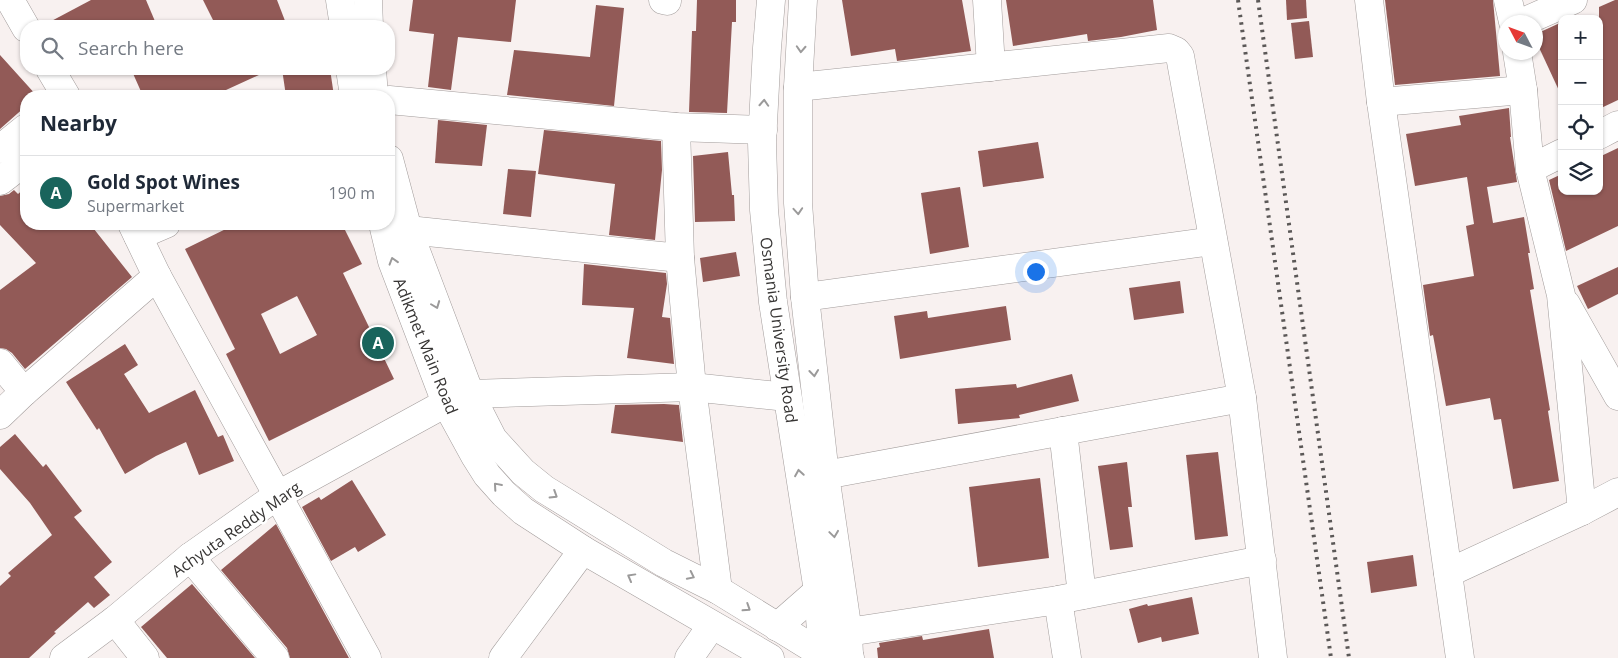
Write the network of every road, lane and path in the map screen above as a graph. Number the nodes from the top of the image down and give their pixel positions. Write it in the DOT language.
graph roads {
  1 [pos="10,0"];
  2 [pos="340,0"];
  3 [pos="368,0"];
  4 [pos="771,0"];
  5 [pos="803,0"];
  6 [pos="987,0"];
  7 [pos="1369,0"];
  8 [pos="1508,0"];
  9 [pos="1573,0"];
  10 [pos="1511,15"];
  11 [pos="1538,15"];
  12 [pos="21,20"];
  13 [pos="343,20"];
  14 [pos="369,20"];
  15 [pos="1519,60"];
  16 [pos="991,67"];
  17 [pos="54,75"];
  18 [pos="351,75"];
  19 [pos="372,75"];
  20 [pos="798,87"];
  21 [pos="62,90"];
  22 [pos="353,90"];
  23 [pos="374,90"];
  24 [pos="1523,90"];
  25 [pos="395,101"];
  26 [pos="1381,102"];
  27 [pos="1618,125"];
  28 [pos="676,128"];
  29 [pos="763,130"];
  30 [pos="1603,132"];
  31 [pos="20,133"];
  32 [pos="0,149"];
  33 [pos="1558,155"];
  34 [pos="20,166"];
  35 [pos="1530,169"];
  36 [pos="0,181"];
  37 [pos="396,227"];
  38 [pos="135,230"];
  39 [pos="1213,241"];
  40 [pos="680,258"];
  41 [pos="157,276"];
  42 [pos="1561,295"];
  43 [pos="805,297"];
  44 [pos="0,363"];
  45 [pos="692,387"];
  46 [pos="24,392"];
  47 [pos="1618,396"];
  48 [pos="787,397"];
  49 [pos="458,398"];
  50 [pos="1242,398"];
  51 [pos="0,415"];
  52 [pos="1063,431"];
  53 [pos="825,475"];
  54 [pos="1618,492"];
  55 [pos="278,495"];
  56 [pos="1582,511"];
  57 [pos="583,550"];
  58 [pos="190,558"];
  59 [pos="1262,560"];
  60 [pos="1448,573"];
  61 [pos="718,590"];
  62 [pos="818,591"];
  63 [pos="1070,597"];
  64 [pos="115,620"];
  65 [pos="712,624"];
  66 [pos="777,627"];
  67 [pos="849,648"];
  68 [pos="822,649"];
  69 [pos="64,658"];
  70 [pos="145,658"];
  71 [pos="274,658"];
  72 [pos="367,658"];
  73 [pos="503,658"];
  74 [pos="689,658"];
  75 [pos="770,658"];
  76 [pos="1067,658"];
  77 [pos="1272,658"];
  78 [pos="1460,658"];
  1 -- 12 [label="street"];
  2 -- 13 [label="street"];
  3 -- 14 [label="street"];
  29 -- 4 [label="street, Osmania University Road, one-way"];
  5 -- 20 [label="street, Osmania University Road, one-way"];
  6 -- 16 [label="street"];
  7 -- 26 [label="street"];
  8 -- 10 [label="street"];
  9 -- 11 [label="street"];
  15 -- 24 [label="street"];
  16 -- 20 [label="street"];
  16 -- 39 [label="street"];
  17 -- 21 [label="street"];
  18 -- 22 [label="street"];
  19 -- 23 [label="street"];
  20 -- 43 [label="street, Osmania University Road, one-way"];
  24 -- 26 [label="street"];
  24 -- 35 [label="street"];
  25 -- 28 [label="street"];
  26 -- 60 [label="street"];
  27 -- 30 [label="street"];
  28 -- 29 [label="street"];
  28 -- 40 [label="street"];
  29 -- 48 [label="street, Osmania University Road"];
  31 -- 32 [label="street"];
  33 -- 35 [label="street"];
  34 -- 36 [label="street"];
  35 -- 42 [label="street"];
  37 -- 40 [label="street"];
  37 -- 49 [label="street, Adikmet Main Road"];
  38 -- 41 [label="street"];
  39 -- 43 [label="street"];
  39 -- 50 [label="street"];
  40 -- 45 [label="street"];
  41 -- 46 [label="street"];
  41 -- 55 [label="street"];
  42 -- 47 [label="street"];
  42 -- 56 [label="street"];
  43 -- 53 [label="street, Osmania University Road, one-way"];
  44 -- 46 [label="street"];
  45 -- 48 [label="street"];
  45 -- 49 [label="street"];
  45 -- 61 [label="street"];
  46 -- 51 [label="street"];
  62 -- 48 [label="street, Osmania University Road, one-way"];
  49 -- 55 [label="street, Achyuta Reddy Marg"];
  57 -- 49 [label="street, Adikmet Main Road, one-way"];
  49 -- 61 [label="street, Adikmet Main Road, one-way"];
  50 -- 52 [label="street"];
  50 -- 59 [label="street"];
  52 -- 53 [label="street"];
  52 -- 63 [label="street"];
  53 -- 67 [label="street, Osmania University Road, one-way"];
  54 -- 56 [label="street"];
  55 -- 58 [label="street, Achyuta Reddy Marg"];
  55 -- 72 [label="street"];
  56 -- 60 [label="street"];
  65 -- 57 [label="street, Adikmet Main Road, one-way"];
  57 -- 73 [label="street"];
  58 -- 64 [label="street, Achyuta Reddy Marg"];
  58 -- 71 [label="street"];
  59 -- 63 [label="street"];
  59 -- 77 [label="street"];
  60 -- 78 [label="street"];
  61 -- 66 [label="street, Adikmet Main Road, one-way"];
  62 -- 66 [label="street"];
  62 -- 68 [label="street, Osmania University Road"];
  63 -- 67 [label="street"];
  63 -- 76 [label="street"];
  64 -- 69 [label="street, Achyuta Reddy Marg"];
  64 -- 70 [label="street"];
  65 -- 74 [label="street"];
  65 -- 75 [label="street, Adikmet Main Road"];
  66 -- 68 [label="street, Adikmet Main Road"];
  67 -- 68 [label="street"];
}
